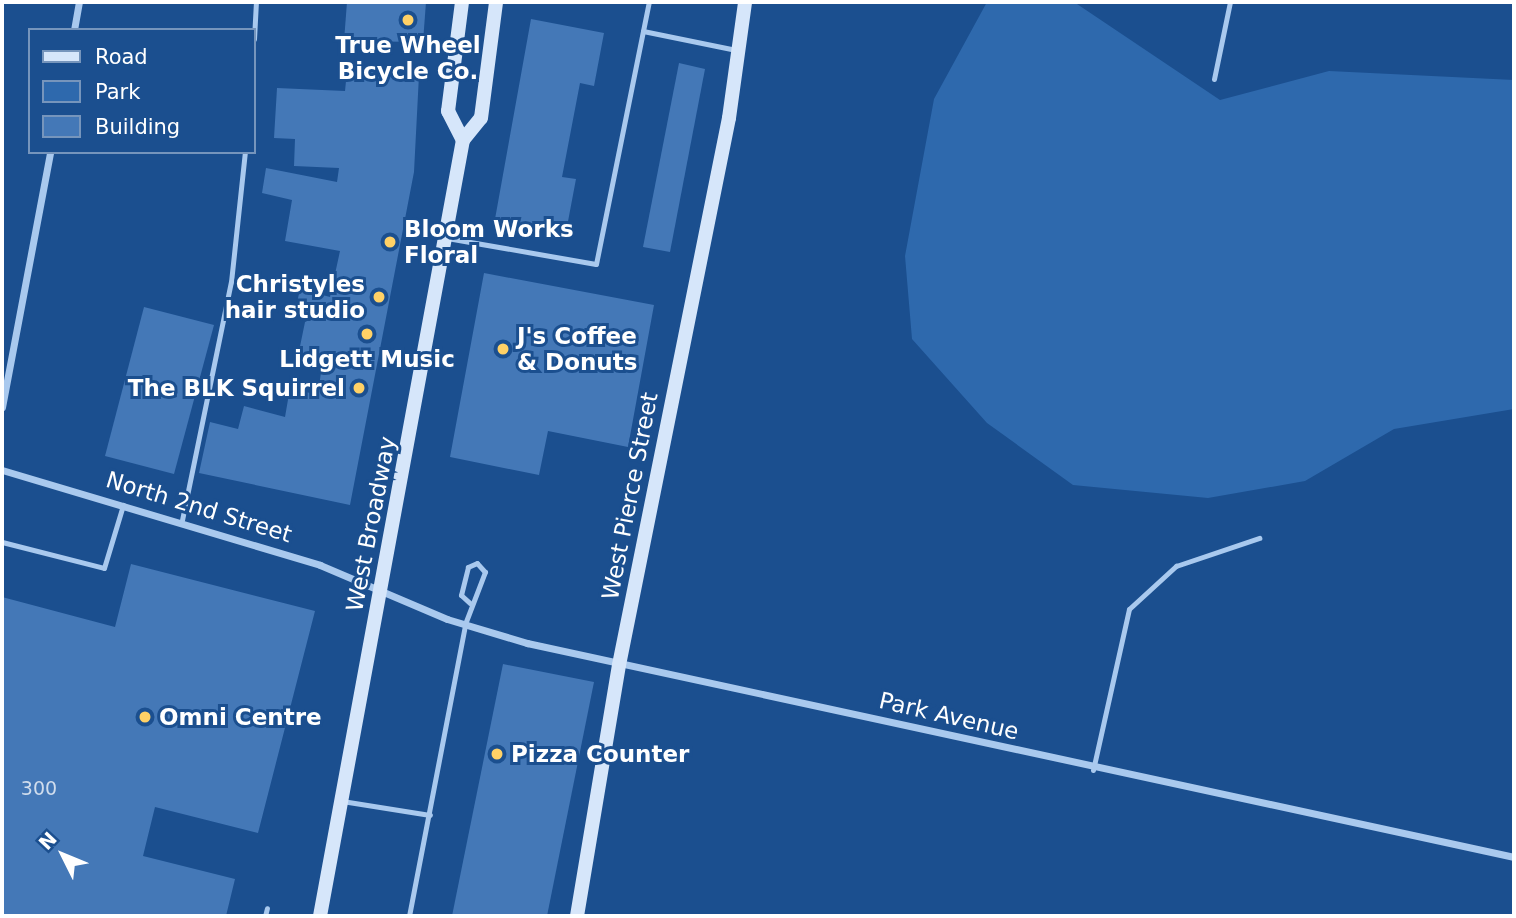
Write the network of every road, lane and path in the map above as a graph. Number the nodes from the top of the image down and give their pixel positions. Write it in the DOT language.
graph roads {
  1 [pos="79,2"];
  2 [pos="256,2"];
  3 [pos="462,2"];
  4 [pos="496,2"];
  5 [pos="653,2"];
  6 [pos="745,2"];
  7 [pos="1230,2"];
  8 [pos="74,28"];
  9 [pos="255,28"];
  10 [pos="643,31"];
  11 [pos="738,51"];
  12 [pos="1214,79"];
  13 [pos="463,140"];
  14 [pos="50,154"];
  15 [pos="245,154"];
  16 [pos="447,238"];
  17 [pos="2,407"];
  18 [pos="2,470"];
  19 [pos="124,504"];
  20 [pos="182,520"];
  21 [pos="1259,538"];
  22 [pos="2,542"];
  23 [pos="382,589"];
  24 [pos="470,603"];
  25 [pos="465,624"];
  26 [pos="619,665"];
  27 [pos="1093,770"];
  28 [pos="342,801"];
  29 [pos="430,815"];
  30 [pos="1514,857"];
  31 [pos="267,908"];
  32 [pos="265,916"];
  33 [pos="320,916"];
  34 [pos="409,916"];
  35 [pos="577,916"];
  1 -- 8 [label="street"];
  2 -- 9 [label="lane"];
  3 -- 13 [label="main road"];
  4 -- 13 [label="main road, West Broadway"];
  5 -- 10 [label="lane"];
  6 -- 11 [label="main road, West Pierce Street"];
  7 -- 12 [label="lane"];
  10 -- 11 [label="lane"];
  10 -- 16 [label="lane"];
  11 -- 26 [label="main road, West Pierce Street"];
  13 -- 16 [label="main road, West Broadway"];
  14 -- 17 [label="street"];
  15 -- 20 [label="lane"];
  16 -- 23 [label="main road, West Broadway"];
  18 -- 19 [label="street, North 2nd Street"];
  19 -- 20 [label="street, North 2nd Street"];
  19 -- 22 [label="lane"];
  20 -- 23 [label="street, North 2nd Street"];
  21 -- 27 [label="lane"];
  23 -- 25 [label="street, Park Avenue"];
  23 -- 28 [label="main road, West Broadway"];
  24 -- 24 [label="lane"];
  24 -- 25 [label="lane"];
  25 -- 26 [label="street, Park Avenue"];
  25 -- 29 [label="lane"];
  26 -- 27 [label="street, Park Avenue"];
  26 -- 35 [label="main road, West Pierce Street"];
  27 -- 30 [label="street, Park Avenue"];
  28 -- 29 [label="lane"];
  28 -- 33 [label="main road, West Broadway"];
  29 -- 34 [label="lane"];
  31 -- 32 [label="lane"];
}
